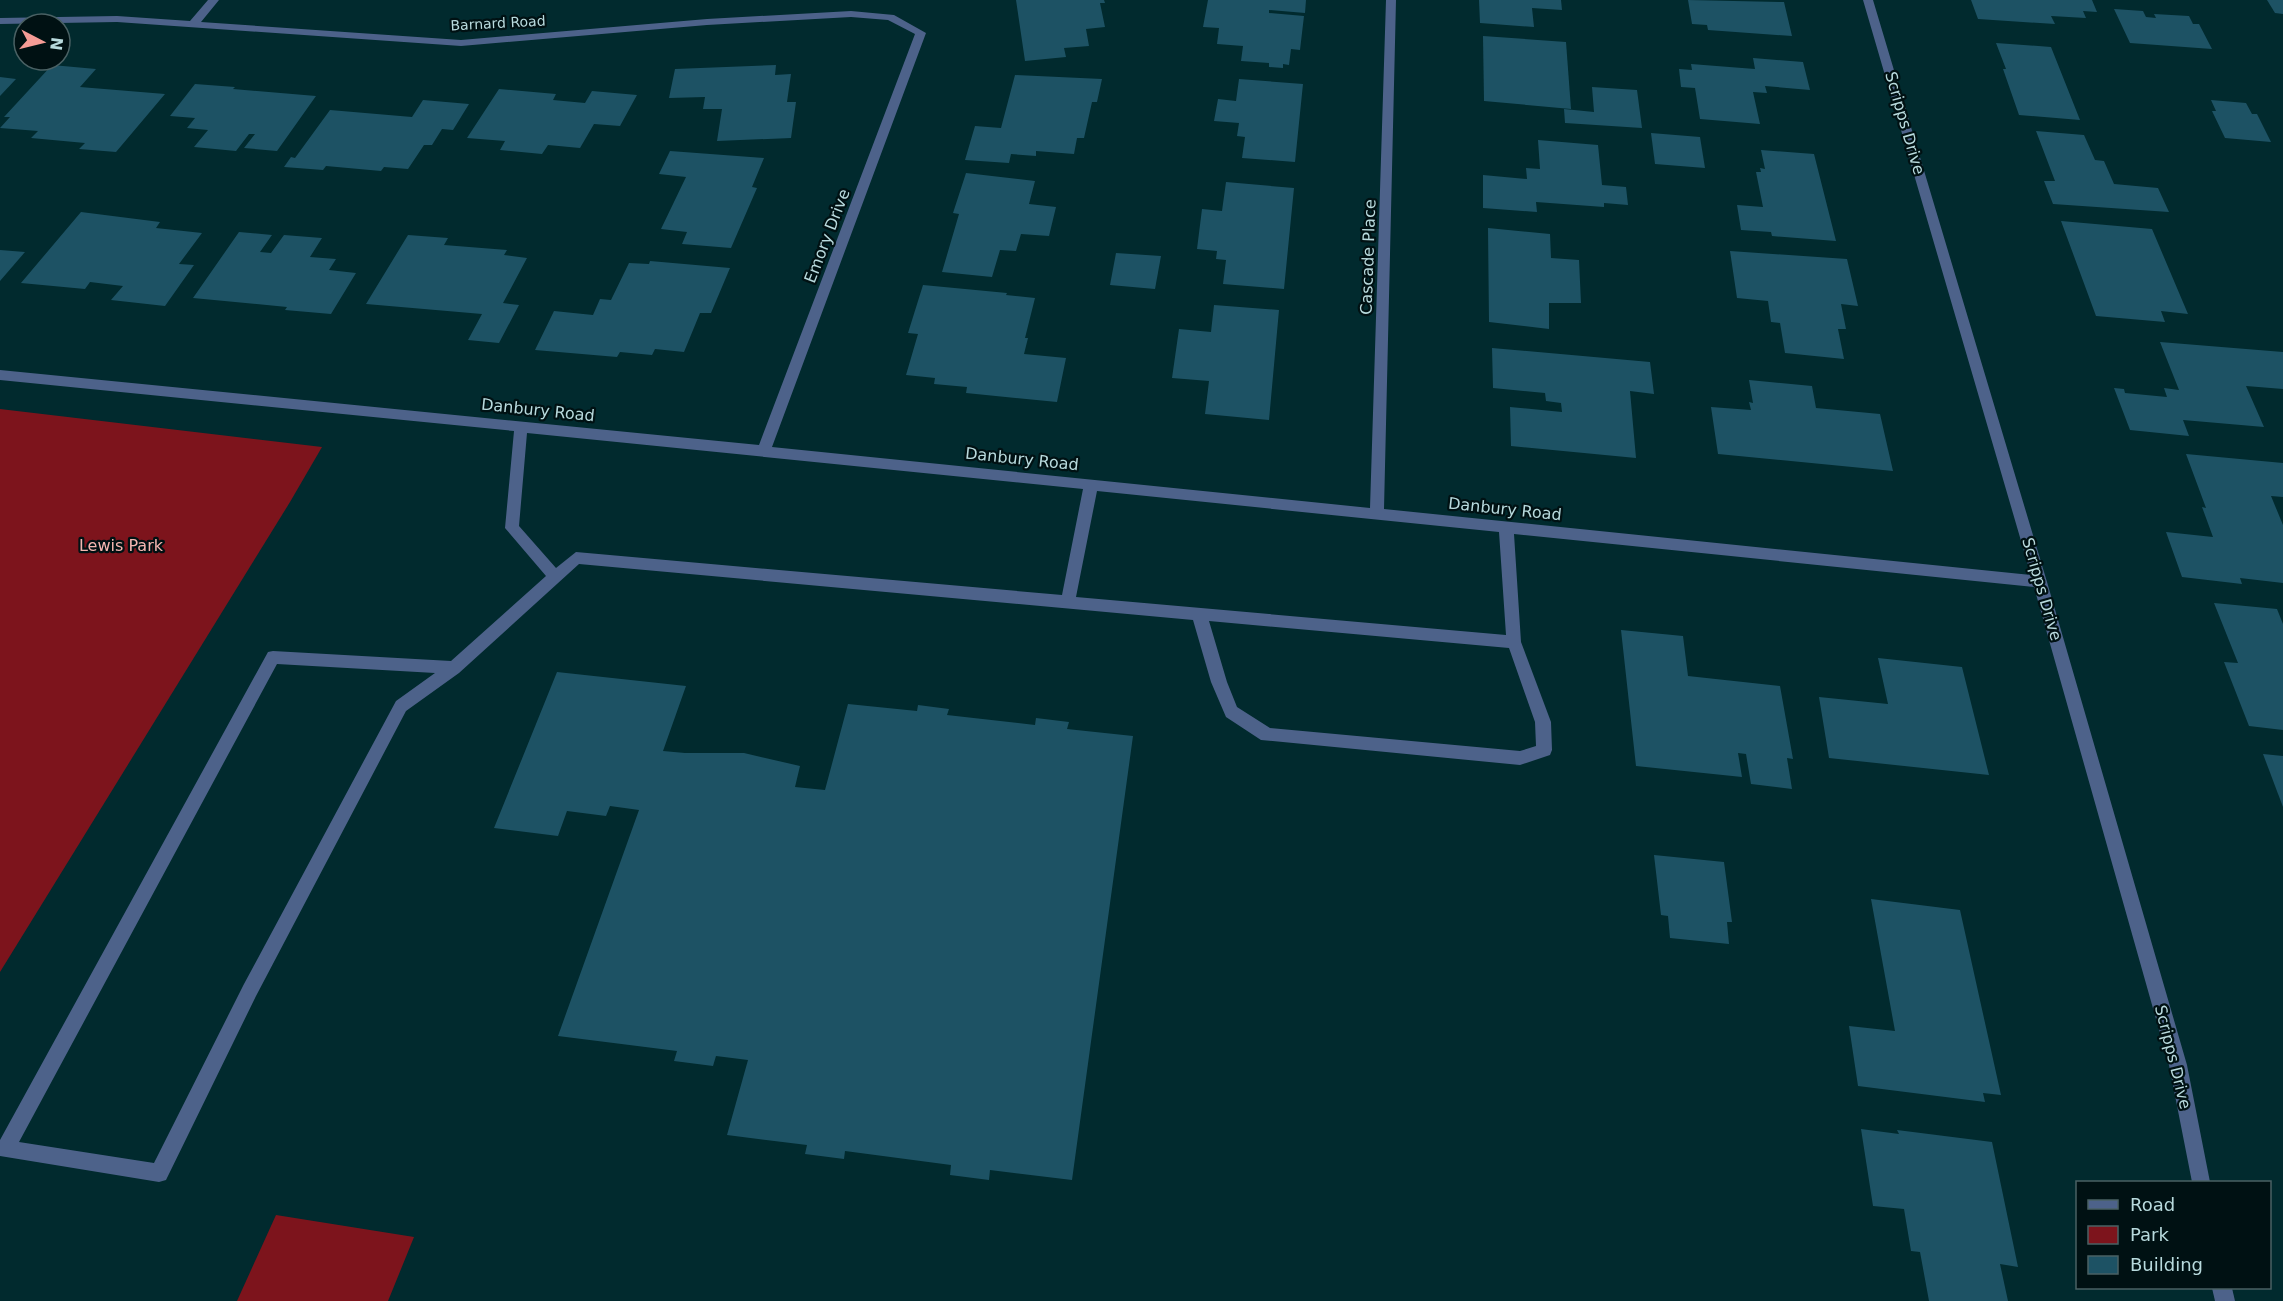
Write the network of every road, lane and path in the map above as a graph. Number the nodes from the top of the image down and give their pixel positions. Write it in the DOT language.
graph roads {
  1 [pos="214,0"];
  2 [pos="1391,0"];
  3 [pos="1868,0"];
  4 [pos="0,21"];
  5 [pos="194,23"];
  6 [pos="921,33"];
  7 [pos="0,375"];
  8 [pos="521,427"];
  9 [pos="764,451"];
  10 [pos="1091,484"];
  11 [pos="1377,514"];
  12 [pos="1506,528"];
  13 [pos="555,577"];
  14 [pos="2040,582"];
  15 [pos="1068,601"];
  16 [pos="1199,613"];
  17 [pos="1514,642"];
  18 [pos="454,668"];
  19 [pos="2201,1181"];
  1 -- 5 [label="street"];
  2 -- 11 [label="street, Cascade Place"];
  3 -- 14 [label="street, Scripps Drive"];
  4 -- 5 [label="street, Barnard Road"];
  5 -- 6 [label="street, Barnard Road"];
  6 -- 9 [label="street, Emory Drive"];
  7 -- 8 [label="street, Danbury Road"];
  8 -- 9 [label="street, Danbury Road"];
  8 -- 13 [label="street"];
  9 -- 10 [label="street, Danbury Road"];
  10 -- 11 [label="street, Danbury Road"];
  10 -- 15 [label="street"];
  11 -- 12 [label="street, Danbury Road"];
  12 -- 14 [label="street, Danbury Road"];
  12 -- 17 [label="street"];
  13 -- 15 [label="street"];
  13 -- 18 [label="street"];
  14 -- 19 [label="street, Scripps Drive"];
  15 -- 16 [label="street"];
  16 -- 17 [label="street"];
  16 -- 17 [label="street"];
  18 -- 18 [label="street"];
}
